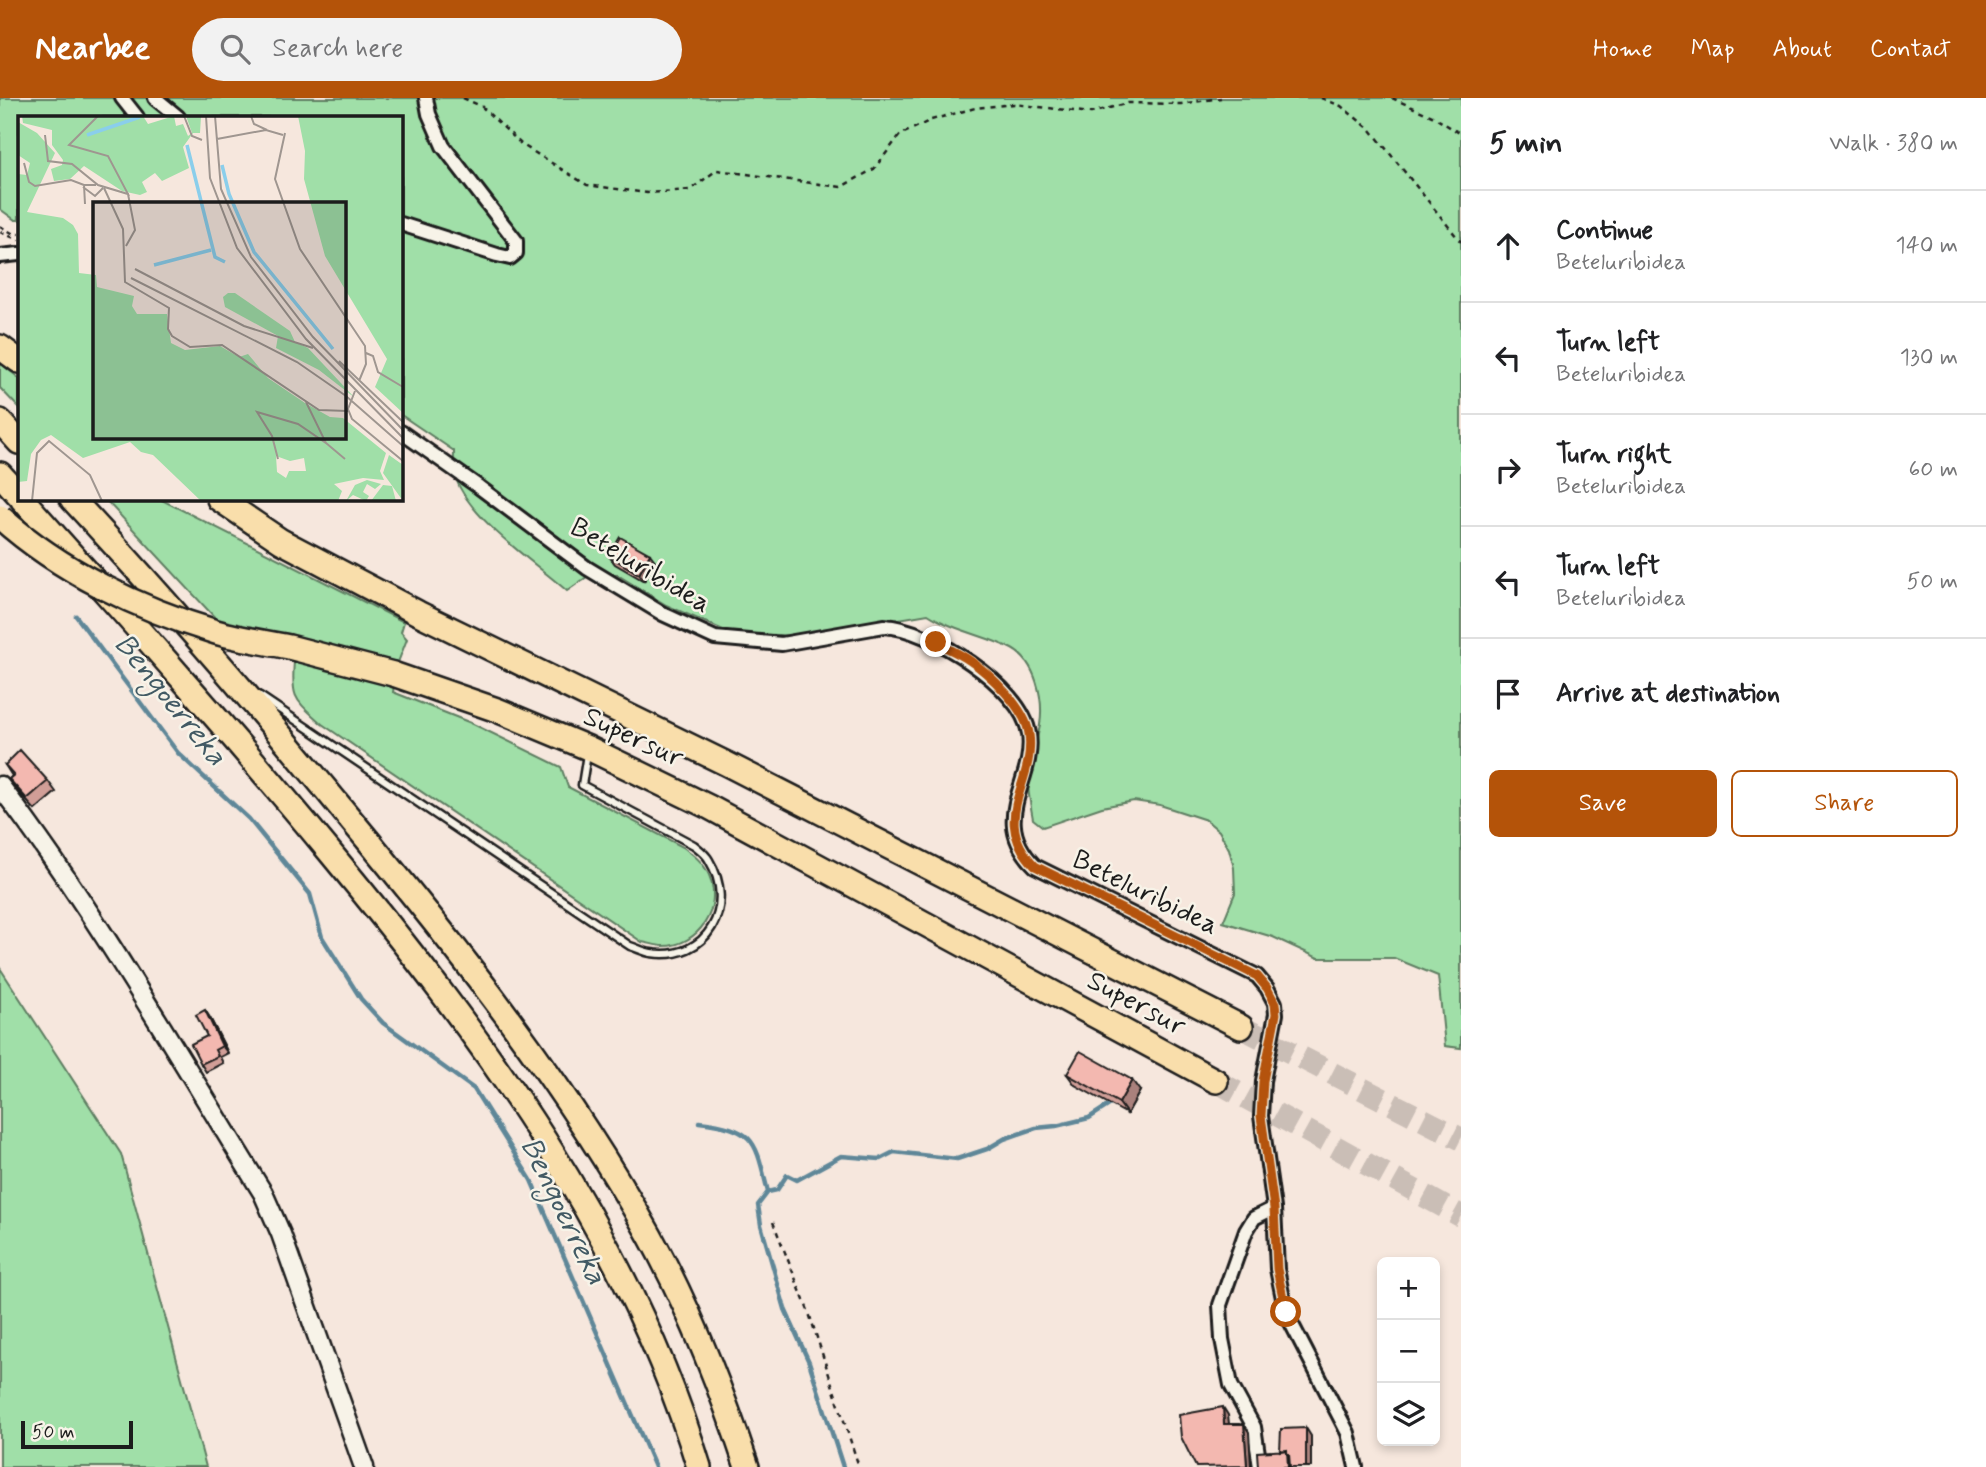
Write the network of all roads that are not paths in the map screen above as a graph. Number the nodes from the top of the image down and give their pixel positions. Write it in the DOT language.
graph roads {
  1 [pos="122,98"];
  2 [pos="155,98"];
  3 [pos="426,98"];
  4 [pos="135,116"];
  5 [pos="177,116"];
  6 [pos="402,225"];
  7 [pos="18,254"];
  8 [pos="0,256"];
  9 [pos="0,347"];
  10 [pos="18,360"];
  11 [pos="0,421"];
  12 [pos="402,433"];
  13 [pos="18,441"];
  14 [pos="0,474"];
  15 [pos="18,494"];
  16 [pos="24,500"];
  17 [pos="73,500"];
  18 [pos="220,500"];
  19 [pos="0,517"];
  20 [pos="230,676"];
  21 [pos="588,748"];
  22 [pos="0,786"];
  23 [pos="1241,1027"];
  24 [pos="1216,1081"];
  25 [pos="1274,1208"];
  26 [pos="364,1467"];
  27 [pos="699,1467"];
  28 [pos="747,1467"];
  29 [pos="1260,1467"];
  30 [pos="1356,1467"];
  1 -- 4 [label="street"];
  2 -- 5 [label="street"];
  3 -- 6 [label="street"];
  7 -- 8 [label="street"];
  9 -- 10 [label="highway"];
  11 -- 13 [label="highway"];
  12 -- 25 [label="street, Beteluribidea"];
  14 -- 15 [label="highway"];
  16 -- 27 [label="highway"];
  17 -- 20 [label="highway"];
  18 -- 23 [label="highway, Supersur"];
  19 -- 21 [label="highway, Supersur, bridge"];
  20 -- 21 [label="lane"];
  20 -- 28 [label="highway"];
  21 -- 24 [label="highway, Supersur"];
  22 -- 26 [label="street"];
  25 -- 29 [label="street"];
  25 -- 30 [label="street, Beteluribidea"];
}
